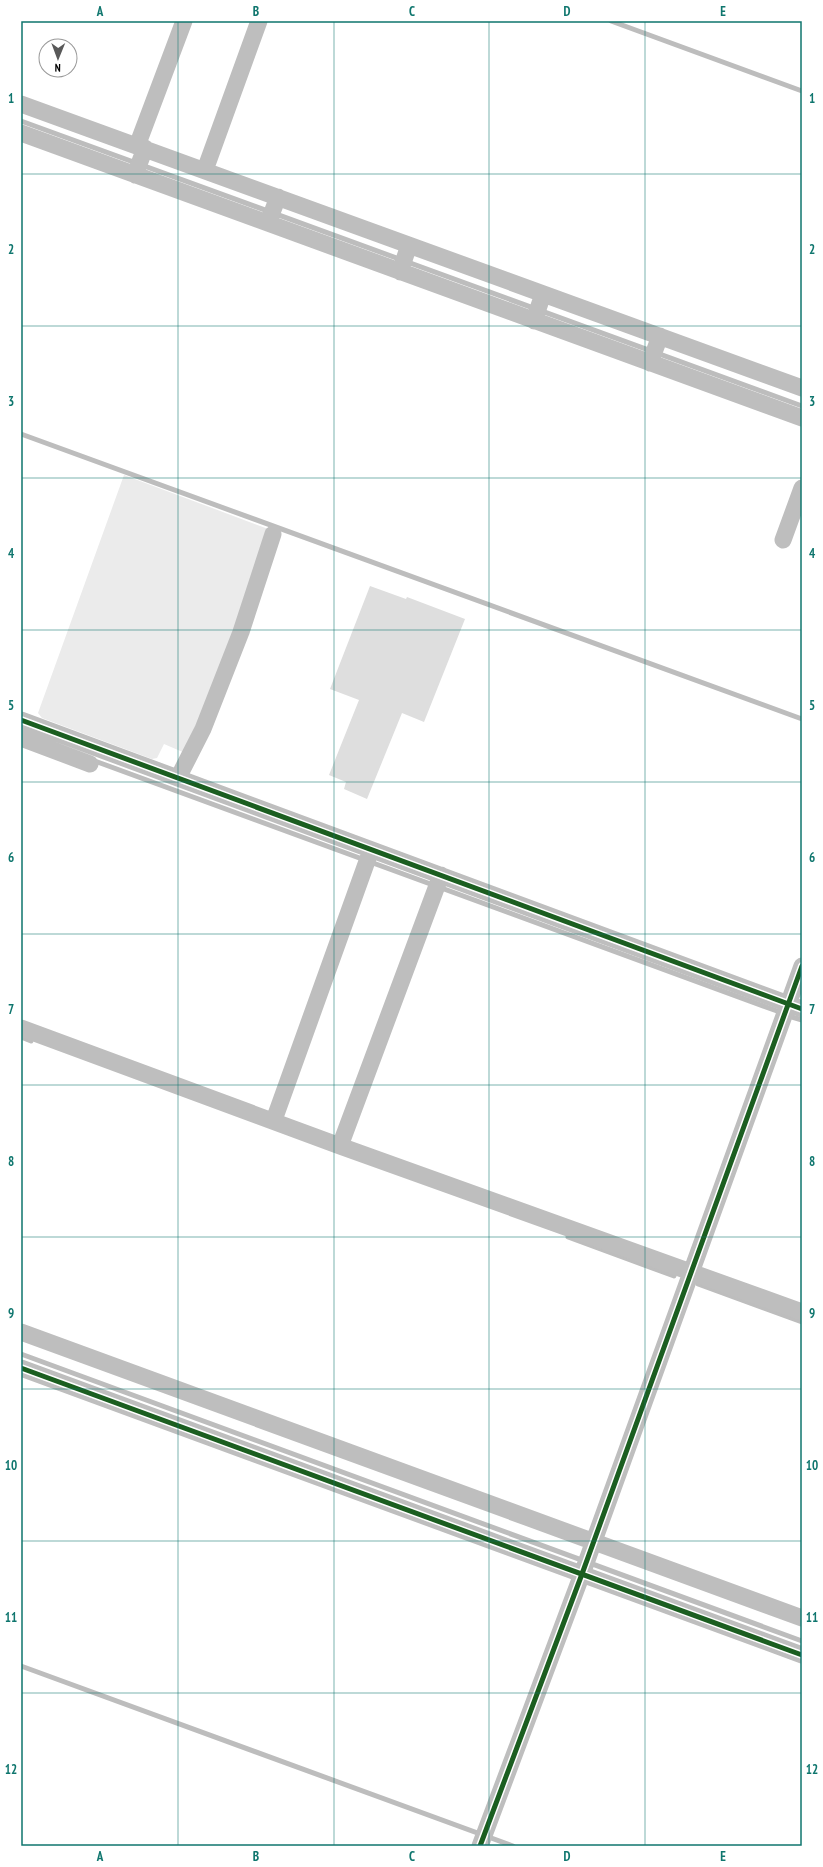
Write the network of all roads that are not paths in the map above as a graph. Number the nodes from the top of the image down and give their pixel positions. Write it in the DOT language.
graph roads {
  1 [pos="184,21"];
  2 [pos="259,21"];
  3 [pos="21,104"];
  4 [pos="47,129"];
  5 [pos="21,133"];
  6 [pos="139,160"];
  7 [pos="205,170"];
  8 [pos="272,211"];
  9 [pos="404,259"];
  10 [pos="538,309"];
  11 [pos="655,351"];
  12 [pos="802,388"];
  13 [pos="802,418"];
  14 [pos="802,488"];
  15 [pos="273,534"];
  16 [pos="783,540"];
  17 [pos="21,720"];
  18 [pos="21,738"];
  19 [pos="51,742"];
  20 [pos="90,764"];
  21 [pos="178,778"];
  22 [pos="368,857"];
  23 [pos="438,883"];
  24 [pos="802,966"];
  25 [pos="795,1006"];
  26 [pos="21,1028"];
  27 [pos="274,1120"];
  28 [pos="340,1146"];
  29 [pos="691,1272"];
  30 [pos="802,1312"];
  31 [pos="21,1332"];
  32 [pos="21,1368"];
  33 [pos="586,1560"];
  34 [pos="802,1618"];
  35 [pos="802,1655"];
  36 [pos="482,1839"];
  1 -- 6 [label="street"];
  2 -- 7 [label="street"];
  3 -- 4 [label="street"];
  4 -- 5 [label="street"];
  4 -- 6 [label="street"];
  4 -- 6 [label="street"];
  6 -- 7 [label="street"];
  6 -- 8 [label="street"];
  7 -- 8 [label="street"];
  8 -- 9 [label="street"];
  8 -- 9 [label="street"];
  9 -- 10 [label="street"];
  9 -- 10 [label="street"];
  10 -- 11 [label="street"];
  10 -- 11 [label="street"];
  11 -- 12 [label="street"];
  11 -- 13 [label="street"];
  14 -- 16 [label="street"];
  15 -- 21 [label="street"];
  17 -- 19 [label="street"];
  18 -- 19 [label="street"];
  19 -- 20 [label="street"];
  19 -- 21 [label="street"];
  21 -- 22 [label="street"];
  22 -- 23 [label="street"];
  22 -- 27 [label="street"];
  23 -- 25 [label="street"];
  23 -- 28 [label="street"];
  24 -- 25 [label="street"];
  25 -- 29 [label="street"];
  26 -- 27 [label="street"];
  27 -- 28 [label="street"];
  28 -- 29 [label="street"];
  29 -- 30 [label="street"];
  29 -- 33 [label="street"];
  31 -- 33 [label="street"];
  32 -- 33 [label="street"];
  33 -- 34 [label="street"];
  33 -- 35 [label="street"];
  33 -- 36 [label="street"];
}
